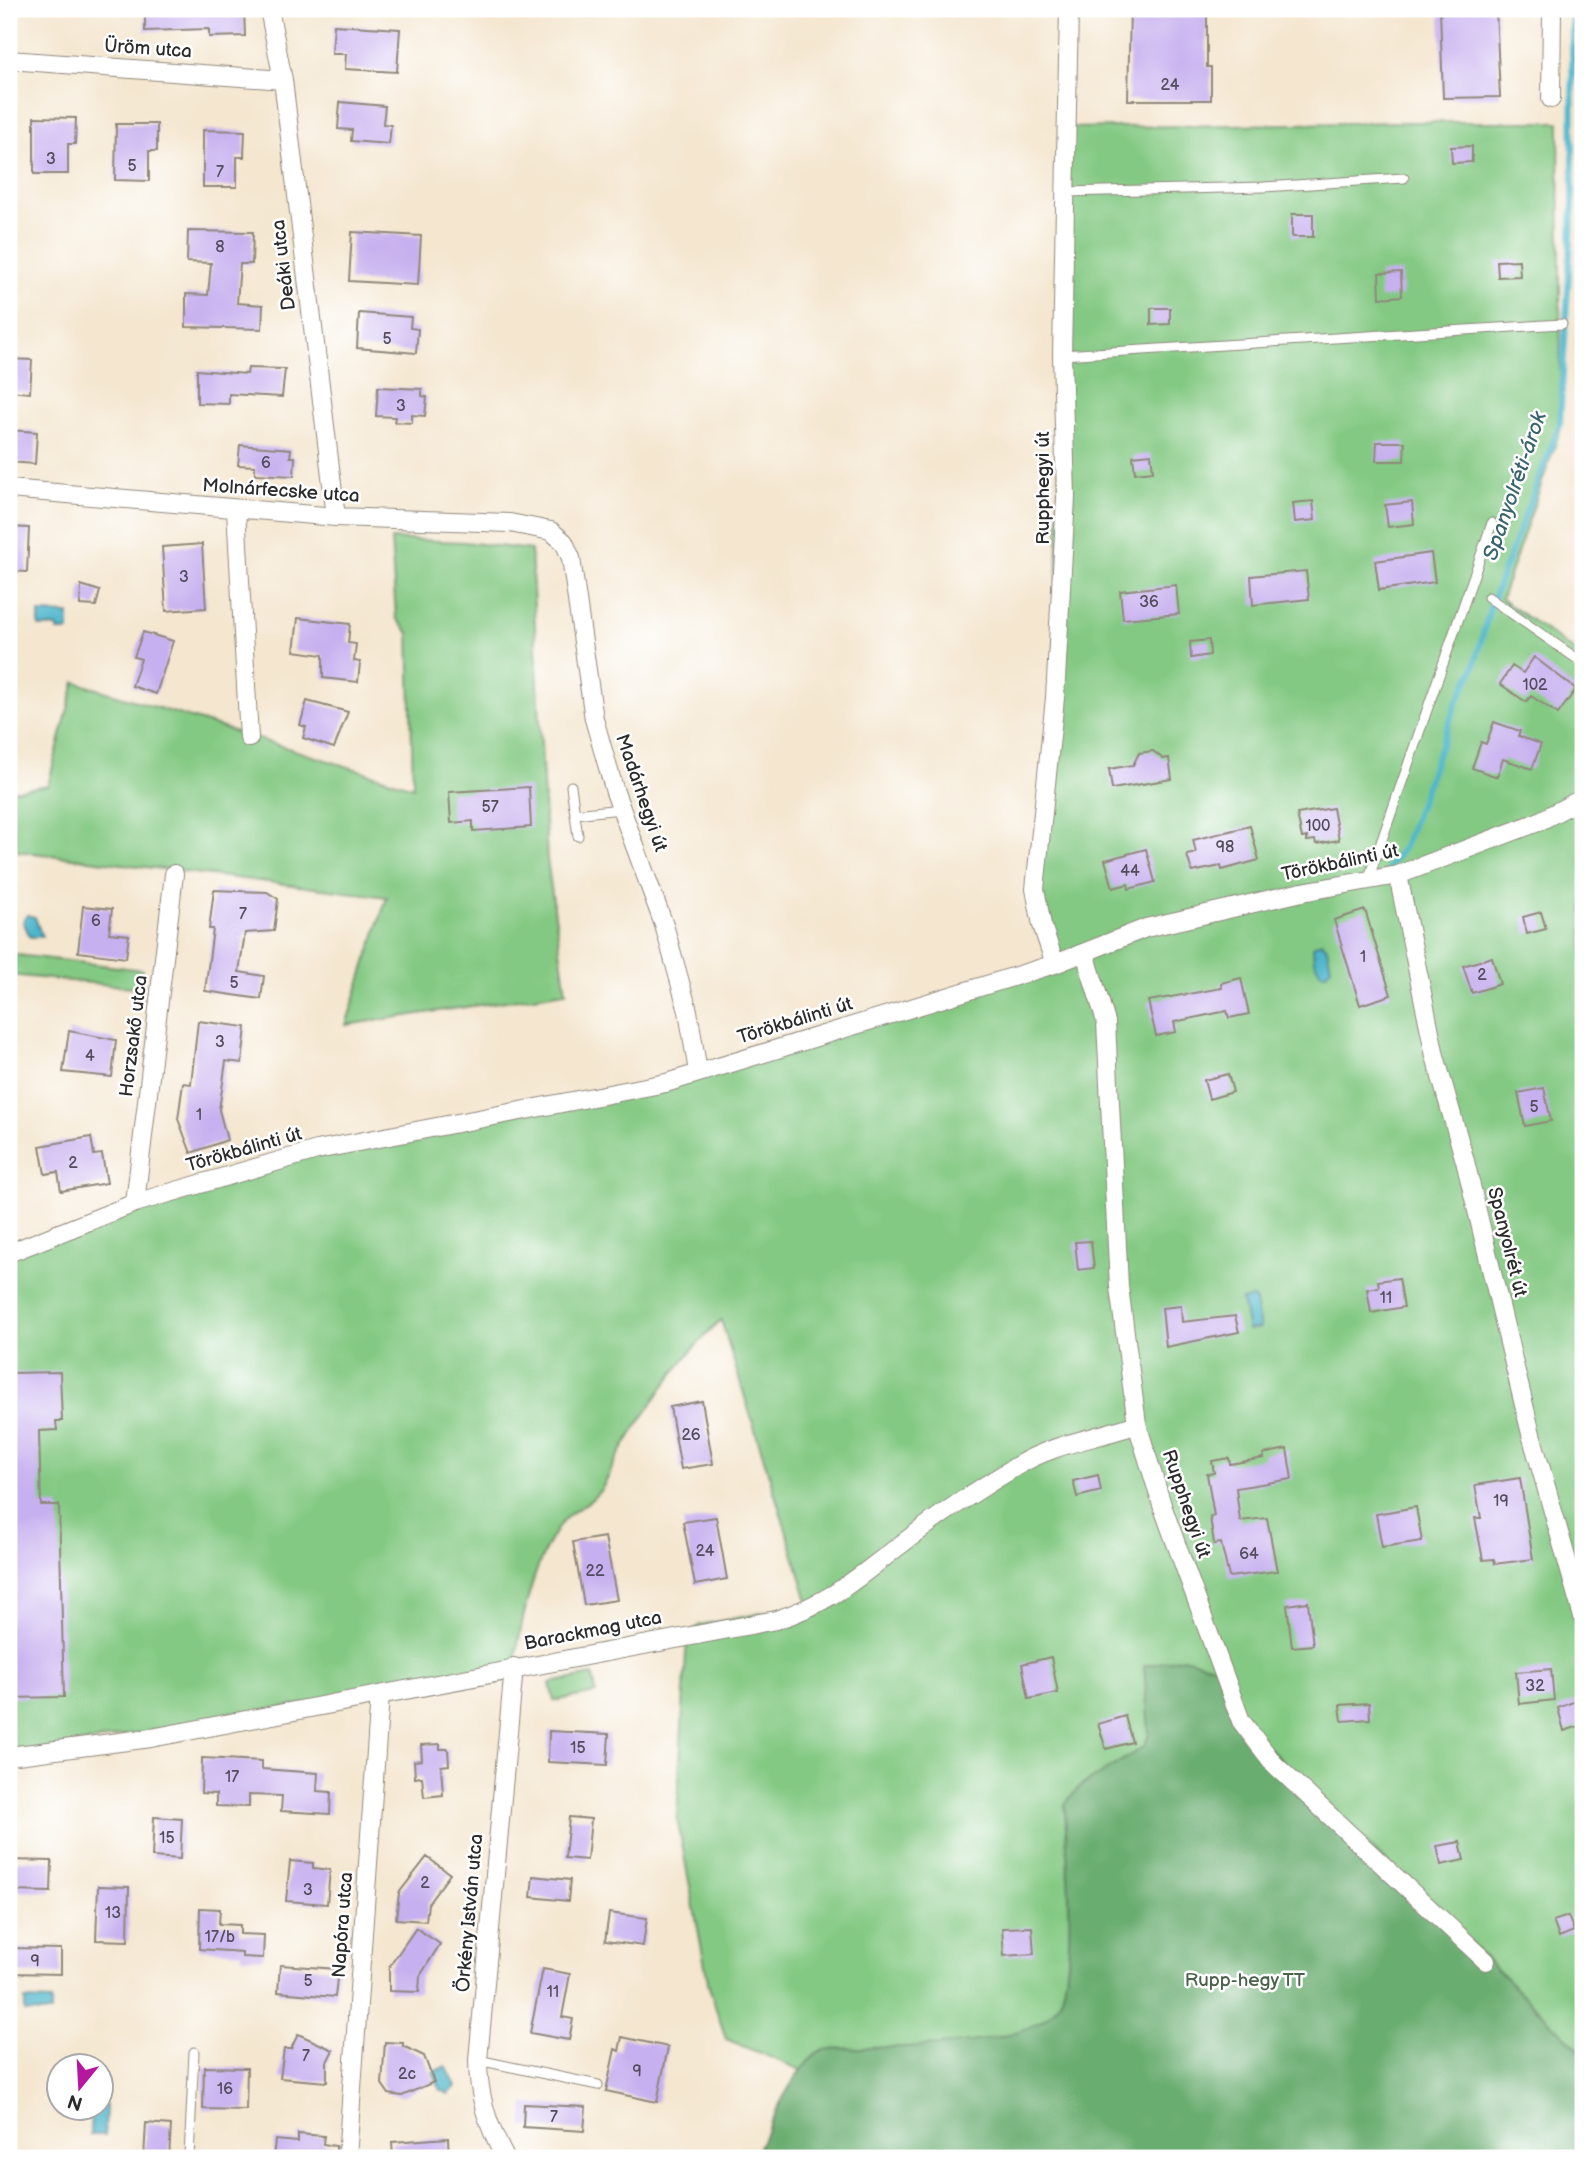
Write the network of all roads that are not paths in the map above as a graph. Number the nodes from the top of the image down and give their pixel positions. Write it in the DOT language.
graph roads {
  1 [pos="269,9"];
  2 [pos="1069,9"];
  3 [pos="1552,9"];
  4 [pos="9,61"];
  5 [pos="283,80"];
  6 [pos="1551,99"];
  7 [pos="1404,178"];
  8 [pos="1065,192"];
  9 [pos="1562,324"];
  10 [pos="1062,355"];
  11 [pos="9,489"];
  12 [pos="236,510"];
  13 [pos="336,517"];
  14 [pos="1492,523"];
  15 [pos="551,531"];
  16 [pos="1488,597"];
  17 [pos="1583,663"];
  18 [pos="249,738"];
  19 [pos="571,786"];
  20 [pos="1583,797"];
  21 [pos="621,809"];
  22 [pos="575,814"];
  23 [pos="578,836"];
  24 [pos="174,874"];
  25 [pos="1398,875"];
  26 [pos="1368,880"];
  27 [pos="1085,953"];
  28 [pos="1055,964"];
  29 [pos="698,1072"];
  30 [pos="135,1203"];
  31 [pos="9,1253"];
  32 [pos="1137,1424"];
  33 [pos="1583,1617"];
  34 [pos="514,1667"];
  35 [pos="380,1695"];
  36 [pos="9,1756"];
  37 [pos="1486,1961"];
  38 [pos="194,2052"];
  39 [pos="478,2060"];
  40 [pos="598,2085"];
  41 [pos="189,2158"];
  42 [pos="347,2158"];
  43 [pos="505,2158"];
  1 -- 5 [label="street, Deáki utca"];
  2 -- 8 [label="street, Rupphegyi út"];
  3 -- 6 [label="street"];
  4 -- 5 [label="street, Üröm utca"];
  5 -- 13 [label="street, Deáki utca"];
  7 -- 8 [label="lane"];
  8 -- 10 [label="street, Rupphegyi út"];
  9 -- 10 [label="lane"];
  10 -- 28 [label="street, Rupphegyi út"];
  11 -- 12 [label="street, Molnárfecske utca"];
  12 -- 13 [label="street, Molnárfecske utca"];
  12 -- 18 [label="street"];
  13 -- 15 [label="street, Molnárfecske utca"];
  14 -- 26 [label="lane"];
  15 -- 21 [label="street, Madárhegyi út"];
  16 -- 17 [label="lane"];
  19 -- 22 [label="lane"];
  20 -- 25 [label="street, Törökbálinti út"];
  21 -- 22 [label="lane"];
  21 -- 29 [label="street, Madárhegyi út"];
  22 -- 23 [label="lane"];
  24 -- 30 [label="street, Horzsakő utca"];
  25 -- 26 [label="street, Törökbálinti út"];
  25 -- 33 [label="street, Spanyolrét út"];
  26 -- 27 [label="street, Törökbálinti út"];
  27 -- 28 [label="street, Törökbálinti út"];
  27 -- 32 [label="street, Rupphegyi út"];
  28 -- 29 [label="street, Törökbálinti út"];
  29 -- 30 [label="street, Törökbálinti út"];
  30 -- 31 [label="street, Törökbálinti út"];
  32 -- 34 [label="street, Barackmag utca"];
  32 -- 37 [label="street, Rupphegyi út"];
  34 -- 35 [label="street, Barackmag utca"];
  34 -- 39 [label="street, Örkény István utca"];
  35 -- 36 [label="street, Barackmag utca"];
  35 -- 42 [label="street, Napóra utca"];
  38 -- 41 [label="lane"];
  39 -- 40 [label="lane"];
  39 -- 43 [label="street, Örkény István utca"];
}
